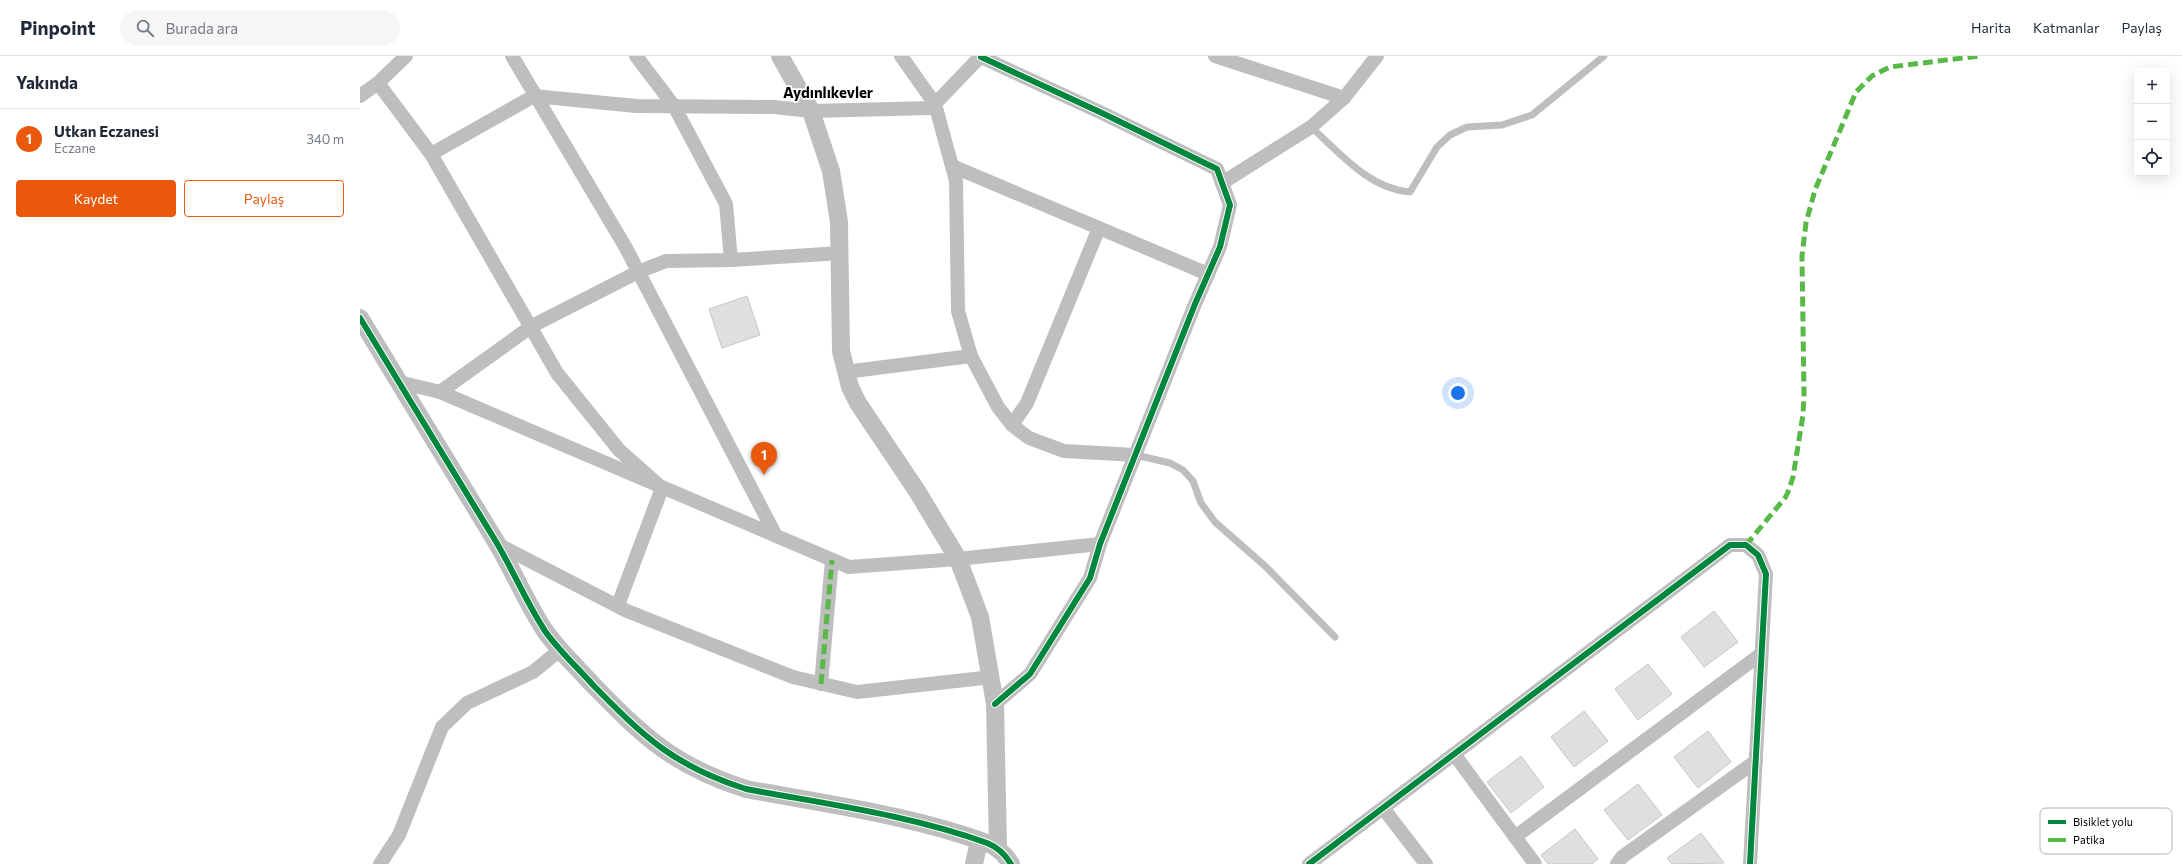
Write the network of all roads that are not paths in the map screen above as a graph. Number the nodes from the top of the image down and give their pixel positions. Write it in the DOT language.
graph roads {
  1 [pos="406,56"];
  2 [pos="512,56"];
  3 [pos="636,56"];
  4 [pos="780,56"];
  5 [pos="901,56"];
  6 [pos="1215,56"];
  7 [pos="1377,56"];
  8 [pos="1604,56"];
  9 [pos="981,57"];
  10 [pos="378,83"];
  11 [pos="360,96"];
  12 [pos="534,96"];
  13 [pos="1344,98"];
  14 [pos="935,104"];
  15 [pos="674,106"];
  16 [pos="811,111"];
  17 [pos="1311,127"];
  18 [pos="431,154"];
  19 [pos="952,166"];
  20 [pos="1222,183"];
  21 [pos="1098,228"];
  22 [pos="841,254"];
  23 [pos="731,260"];
  24 [pos="638,272"];
  25 [pos="1208,274"];
  26 [pos="360,318"];
  27 [pos="532,326"];
  28 [pos="971,356"];
  29 [pos="845,372"];
  30 [pos="399,382"];
  31 [pos="440,392"];
  32 [pos="1012,425"];
  33 [pos="1136,455"];
  34 [pos="662,488"];
  35 [pos="776,536"];
  36 [pos="497,544"];
  37 [pos="1100,544"];
  38 [pos="958,559"];
  39 [pos="832,560"];
  40 [pos="618,605"];
  41 [pos="1334,638"];
  42 [pos="560,650"];
  43 [pos="1761,654"];
  44 [pos="992,677"];
  45 [pos="821,684"];
  46 [pos="995,704"];
  47 [pos="1454,754"];
  48 [pos="1756,761"];
  49 [pos="1383,808"];
  50 [pos="1515,837"];
  51 [pos="979,841"];
  52 [pos="998,849"];
  53 [pos="380,864"];
  54 [pos="974,864"];
  55 [pos="1011,864"];
  56 [pos="1309,864"];
  57 [pos="1426,864"];
  58 [pos="1535,864"];
  59 [pos="1617,864"];
  60 [pos="1750,864"];
  1 -- 10 [label="street"];
  2 -- 12 [label="street"];
  3 -- 15 [label="street"];
  4 -- 16 [label="street"];
  5 -- 14 [label="street"];
  6 -- 13 [label="street"];
  7 -- 13 [label="street"];
  8 -- 17 [label="lane"];
  9 -- 14 [label="street"];
  9 -- 20 [label="street"];
  10 -- 11 [label="street"];
  10 -- 18 [label="street"];
  12 -- 15 [label="street"];
  12 -- 18 [label="street"];
  12 -- 24 [label="street"];
  13 -- 17 [label="street"];
  14 -- 16 [label="street"];
  14 -- 19 [label="street"];
  15 -- 16 [label="street"];
  15 -- 23 [label="street"];
  16 -- 22 [label="street"];
  17 -- 20 [label="street"];
  18 -- 27 [label="street"];
  19 -- 21 [label="street"];
  19 -- 28 [label="street"];
  20 -- 25 [label="street"];
  21 -- 25 [label="street"];
  21 -- 32 [label="street"];
  22 -- 23 [label="street"];
  22 -- 29 [label="street"];
  23 -- 24 [label="street"];
  24 -- 27 [label="street"];
  24 -- 35 [label="street"];
  25 -- 33 [label="street"];
  26 -- 30 [label="street"];
  27 -- 31 [label="street"];
  27 -- 34 [label="street"];
  28 -- 29 [label="street"];
  28 -- 32 [label="street"];
  29 -- 38 [label="street"];
  30 -- 31 [label="street"];
  30 -- 36 [label="street"];
  31 -- 34 [label="street"];
  32 -- 33 [label="street"];
  33 -- 37 [label="street"];
  33 -- 41 [label="lane"];
  34 -- 35 [label="street"];
  34 -- 40 [label="street"];
  35 -- 39 [label="street"];
  36 -- 40 [label="street"];
  36 -- 42 [label="street"];
  37 -- 38 [label="street"];
  37 -- 46 [label="street"];
  38 -- 39 [label="street"];
  38 -- 44 [label="street"];
  39 -- 45 [label="street"];
  40 -- 45 [label="street"];
  42 -- 51 [label="street"];
  42 -- 53 [label="street"];
  43 -- 47 [label="street"];
  43 -- 48 [label="street"];
  43 -- 50 [label="street"];
  44 -- 45 [label="street"];
  44 -- 46 [label="street"];
  46 -- 52 [label="street"];
  47 -- 49 [label="street"];
  47 -- 50 [label="street"];
  48 -- 59 [label="street"];
  48 -- 60 [label="street"];
  49 -- 56 [label="street"];
  49 -- 57 [label="street"];
  50 -- 58 [label="street"];
  51 -- 52 [label="street"];
  51 -- 54 [label="street"];
  52 -- 55 [label="street"];
}
